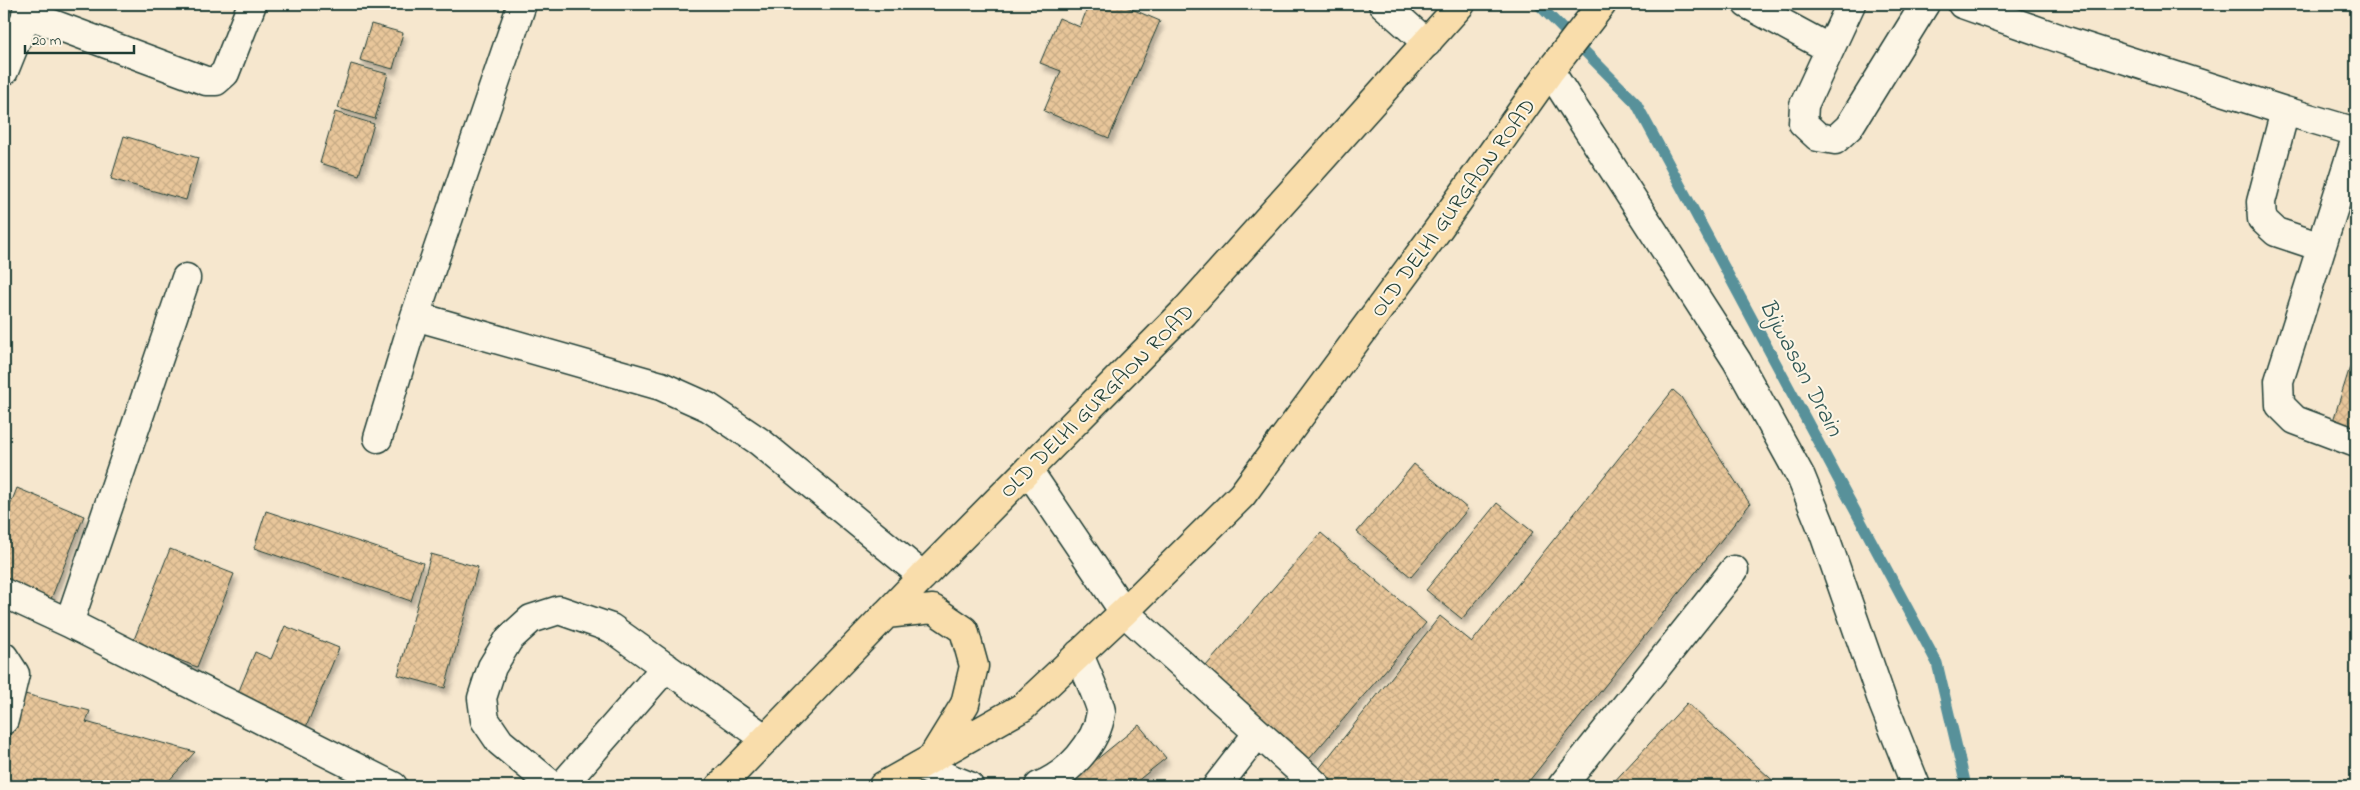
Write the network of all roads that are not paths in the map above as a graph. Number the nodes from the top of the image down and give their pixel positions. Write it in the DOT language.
graph roads {
  1 [pos="252,4"];
  2 [pos="522,4"];
  3 [pos="1383,4"];
  4 [pos="1460,4"];
  5 [pos="1747,4"];
  6 [pos="1852,4"];
  7 [pos="1925,4"];
  8 [pos="1962,4"];
  9 [pos="29,9"];
  10 [pos="1597,10"];
  11 [pos="1427,43"];
  12 [pos="1830,49"];
  13 [pos="1557,62"];
  14 [pos="4,71"];
  15 [pos="2285,111"];
  16 [pos="2356,132"];
  17 [pos="2356,138"];
  18 [pos="2322,247"];
  19 [pos="186,278"];
  20 [pos="415,316"];
  21 [pos="378,438"];
  22 [pos="2356,443"];
  23 [pos="1028,470"];
  24 [pos="1734,570"];
  25 [pos="924,576"];
  26 [pos="4,593"];
  27 [pos="1124,612"];
  28 [pos="886,614"];
  29 [pos="69,623"];
  30 [pos="1080,654"];
  31 [pos="4,657"];
  32 [pos="666,667"];
  33 [pos="4,720"];
  34 [pos="1258,733"];
  35 [pos="766,739"];
  36 [pos="925,762"];
  37 [pos="393,786"];
  38 [pos="553,786"];
  39 [pos="562,786"];
  40 [pos="720,786"];
  41 [pos="883,786"];
  42 [pos="969,786"];
  43 [pos="1039,786"];
  44 [pos="1216,786"];
  45 [pos="1317,786"];
  46 [pos="1562,786"];
  47 [pos="1916,786"];
  1 -- 9 [label="street"];
  2 -- 20 [label="street"];
  3 -- 11 [label="street"];
  4 -- 11 [label="main road, OLD DELHI GURGAON ROAD"];
  5 -- 12 [label="street"];
  6 -- 12 [label="street"];
  7 -- 12 [label="street"];
  8 -- 15 [label="street"];
  9 -- 14 [label="street"];
  10 -- 13 [label="main road, OLD DELHI GURGAON ROAD"];
  11 -- 23 [label="main road, OLD DELHI GURGAON ROAD"];
  13 -- 27 [label="main road, OLD DELHI GURGAON ROAD"];
  13 -- 47 [label="street"];
  15 -- 16 [label="street"];
  15 -- 18 [label="street"];
  17 -- 18 [label="street"];
  18 -- 22 [label="street"];
  19 -- 29 [label="street"];
  20 -- 21 [label="street"];
  20 -- 25 [label="street"];
  23 -- 25 [label="main road, OLD DELHI GURGAON ROAD"];
  23 -- 27 [label="street"];
  24 -- 46 [label="street"];
  25 -- 28 [label="main road, OLD DELHI GURGAON ROAD"];
  26 -- 29 [label="street"];
  27 -- 30 [label="main road, OLD DELHI GURGAON ROAD"];
  27 -- 34 [label="street"];
  28 -- 35 [label="main road, OLD DELHI GURGAON ROAD"];
  28 -- 36 [label="main road"];
  29 -- 37 [label="street"];
  30 -- 36 [label="main road, OLD DELHI GURGAON ROAD"];
  30 -- 43 [label="street"];
  31 -- 33 [label="street"];
  32 -- 35 [label="street"];
  32 -- 38 [label="street"];
  32 -- 39 [label="street"];
  34 -- 44 [label="street"];
  34 -- 45 [label="street"];
  35 -- 40 [label="main road, OLD DELHI GURGAON ROAD"];
  36 -- 41 [label="main road, OLD DELHI GURGAON ROAD"];
  36 -- 42 [label="street"];
}
